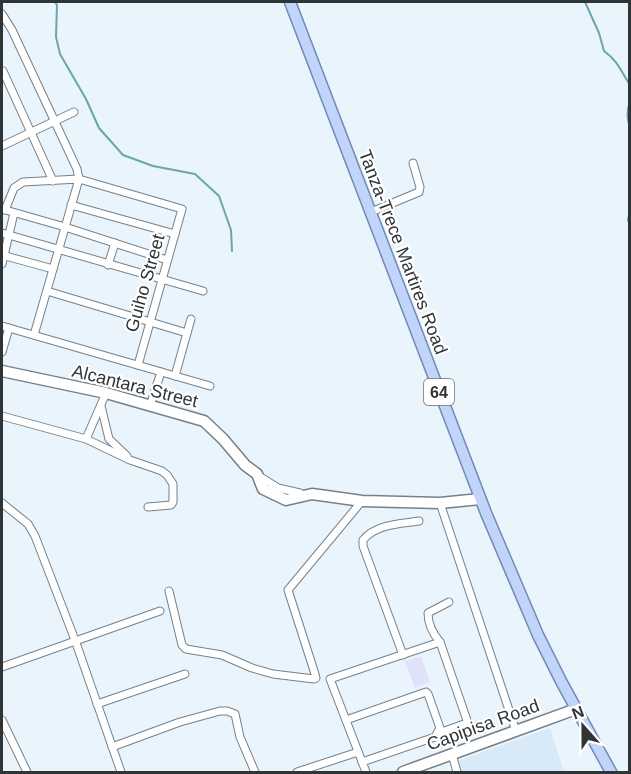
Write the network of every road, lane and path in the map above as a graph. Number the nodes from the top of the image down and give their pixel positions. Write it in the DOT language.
graph roads {
  1 [pos="290,2"];
  2 [pos="2,14"];
  3 [pos="5,24"];
  4 [pos="3,71"];
  5 [pos="74,112"];
  6 [pos="55,121"];
  7 [pos="32,132"];
  8 [pos="2,146"];
  9 [pos="413,163"];
  10 [pos="79,179"];
  11 [pos="53,181"];
  12 [pos="71,205"];
  13 [pos="3,210"];
  14 [pos="370,212"];
  15 [pos="14,213"];
  16 [pos="65,227"];
  17 [pos="5,234"];
  18 [pos="175,234"];
  19 [pos="114,243"];
  20 [pos="58,250"];
  21 [pos="3,255"];
  22 [pos="167,260"];
  23 [pos="2,264"];
  24 [pos="108,265"];
  25 [pos="53,269"];
  26 [pos="162,280"];
  27 [pos="47,291"];
  28 [pos="203,291"];
  29 [pos="191,319"];
  30 [pos="150,322"];
  31 [pos="5,327"];
  32 [pos="187,333"];
  33 [pos="34,335"];
  34 [pos="2,352"];
  35 [pos="138,365"];
  36 [pos="2,371"];
  37 [pos="161,372"];
  38 [pos="176,376"];
  39 [pos="210,386"];
  40 [pos="106,393"];
  41 [pos="101,406"];
  42 [pos="150,406"];
  43 [pos="2,416"];
  44 [pos="86,439"];
  45 [pos="130,460"];
  46 [pos="480,499"];
  47 [pos="362,501"];
  48 [pos="440,502"];
  49 [pos="2,503"];
  50 [pos="148,507"];
  51 [pos="420,521"];
  52 [pos="169,591"];
  53 [pos="449,602"];
  54 [pos="160,611"];
  55 [pos="75,640"];
  56 [pos="440,642"];
  57 [pos="403,655"];
  58 [pos="2,667"];
  59 [pos="185,674"];
  60 [pos="97,704"];
  61 [pos="576,709"];
  62 [pos="2,720"];
  63 [pos="346,720"];
  64 [pos="467,723"];
  65 [pos="516,731"];
  66 [pos="471,732"];
  67 [pos="438,733"];
  68 [pos="112,747"];
  69 [pos="358,752"];
  70 [pos="452,754"];
  71 [pos="362,762"];
  72 [pos="27,772"];
  73 [pos="121,772"];
  74 [pos="255,772"];
  75 [pos="297,772"];
  76 [pos="366,772"];
  77 [pos="403,772"];
  78 [pos="457,772"];
  79 [pos="611,772"];
  1 -- 14 [label="main road, Tanza-Trece Martires Road / 64"];
  2 -- 3 [label="street"];
  3 -- 6 [label="street"];
  4 -- 7 [label="street"];
  5 -- 6 [label="street"];
  6 -- 7 [label="street"];
  6 -- 10 [label="street"];
  7 -- 8 [label="street"];
  7 -- 11 [label="street"];
  9 -- 14 [label="street"];
  10 -- 11 [label="street"];
  10 -- 12 [label="street"];
  10 -- 18 [label="street, Guiho Street"];
  11 -- 13 [label="street"];
  12 -- 16 [label="street"];
  12 -- 18 [label="street"];
  13 -- 15 [label="street"];
  14 -- 46 [label="main road, Tanza-Trece Martires Road / 64"];
  15 -- 16 [label="street"];
  15 -- 17 [label="street"];
  16 -- 19 [label="street"];
  16 -- 20 [label="street"];
  17 -- 20 [label="street"];
  17 -- 21 [label="street"];
  18 -- 22 [label="street, Guiho Street"];
  19 -- 22 [label="street"];
  19 -- 24 [label="street"];
  20 -- 24 [label="street"];
  20 -- 25 [label="street"];
  21 -- 23 [label="street"];
  21 -- 25 [label="street"];
  22 -- 26 [label="street, Guiho Street"];
  24 -- 26 [label="street"];
  25 -- 27 [label="street"];
  26 -- 28 [label="street"];
  26 -- 30 [label="street, Guiho Street"];
  27 -- 30 [label="street"];
  27 -- 33 [label="street"];
  29 -- 32 [label="street"];
  30 -- 32 [label="street"];
  30 -- 35 [label="street, Guiho Street"];
  31 -- 33 [label="street"];
  31 -- 34 [label="street"];
  32 -- 38 [label="street"];
  33 -- 35 [label="street"];
  35 -- 37 [label="street"];
  36 -- 40 [label="street, Alcantara Street"];
  37 -- 38 [label="street"];
  37 -- 42 [label="street"];
  38 -- 39 [label="street"];
  40 -- 41 [label="street"];
  40 -- 42 [label="street, Alcantara Street"];
  41 -- 44 [label="street"];
  41 -- 45 [label="street"];
  42 -- 47 [label="street, Alcantara Street"];
  43 -- 44 [label="street"];
  44 -- 45 [label="street"];
  45 -- 50 [label="street"];
  46 -- 48 [label="street, Alcantara Street"];
  46 -- 61 [label="main road, Tanza-Trece Martires Road / 64"];
  47 -- 48 [label="street, Alcantara Street"];
  47 -- 52 [label="street"];
  48 -- 65 [label="street"];
  49 -- 55 [label="street"];
  51 -- 57 [label="street"];
  53 -- 56 [label="street"];
  54 -- 55 [label="street"];
  55 -- 58 [label="street"];
  55 -- 60 [label="street"];
  56 -- 57 [label="street"];
  56 -- 64 [label="street"];
  57 -- 63 [label="street"];
  59 -- 60 [label="street"];
  60 -- 68 [label="street"];
  61 -- 65 [label="street, Capipisa Road"];
  61 -- 79 [label="main road, Tanza-Trece Martires Road / 64"];
  62 -- 72 [label="street"];
  63 -- 67 [label="street"];
  63 -- 69 [label="street"];
  64 -- 66 [label="street"];
  64 -- 67 [label="street"];
  65 -- 70 [label="street, Capipisa Road"];
  67 -- 71 [label="street"];
  68 -- 73 [label="street"];
  68 -- 74 [label="street"];
  69 -- 71 [label="street"];
  69 -- 75 [label="street"];
  70 -- 77 [label="street, Capipisa Road"];
  70 -- 78 [label="street"];
  71 -- 76 [label="street"];
}
